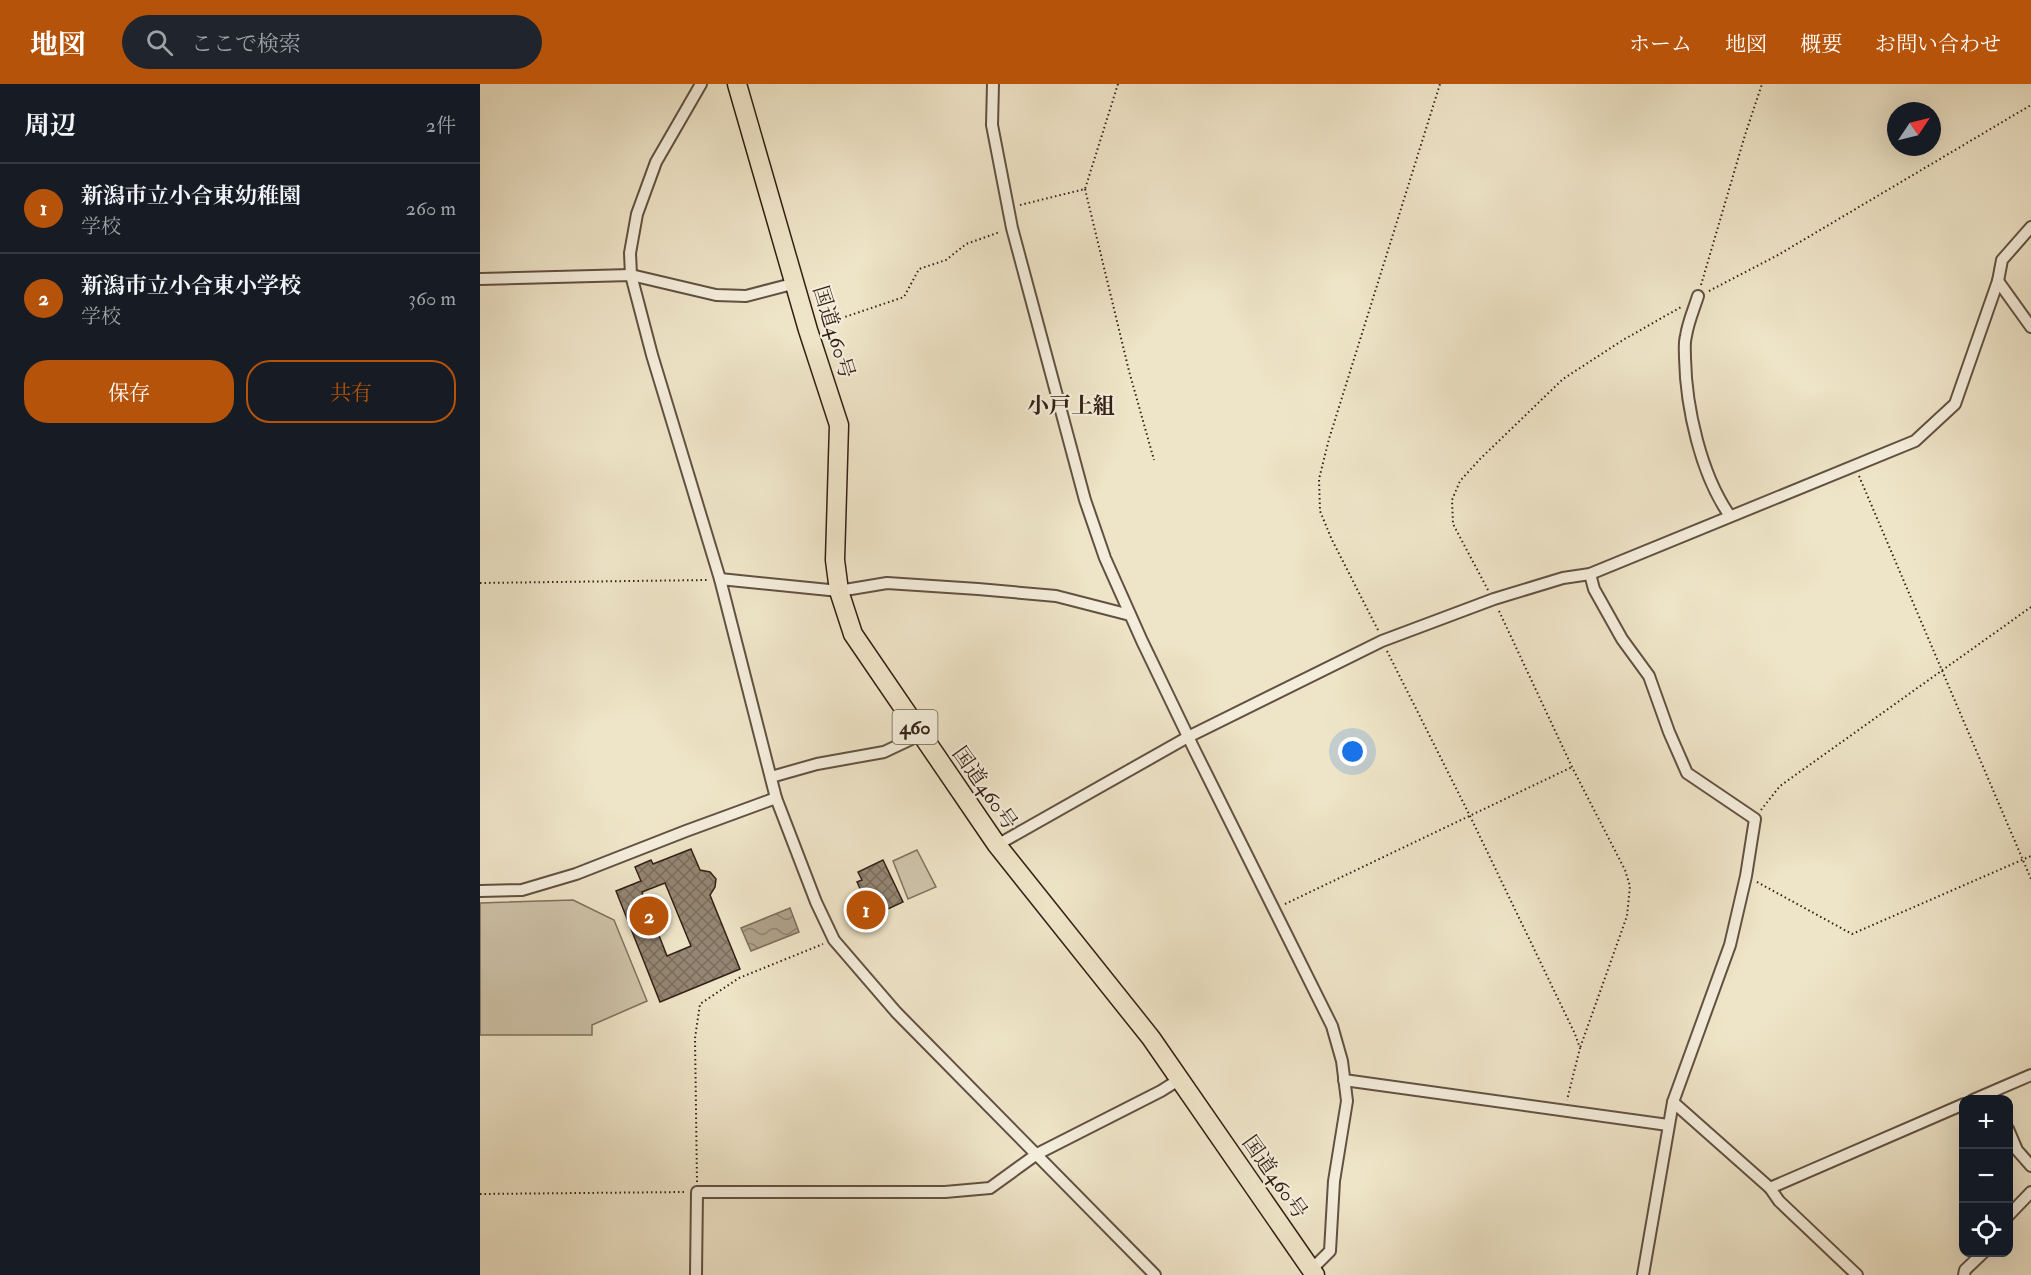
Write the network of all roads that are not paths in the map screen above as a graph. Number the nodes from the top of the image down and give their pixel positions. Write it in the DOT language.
graph roads {
  1 [pos="701,84"];
  2 [pos="737,84"];
  3 [pos="993,84"];
  4 [pos="2031,227"];
  5 [pos="632,275"];
  6 [pos="480,279"];
  7 [pos="1998,281"];
  8 [pos="796,283"];
  9 [pos="1698,296"];
  10 [pos="2031,327"];
  11 [pos="1730,516"];
  12 [pos="1590,574"];
  13 [pos="720,579"];
  14 [pos="839,591"];
  15 [pos="1130,615"];
  16 [pos="920,735"];
  17 [pos="1188,737"];
  18 [pos="771,777"];
  19 [pos="776,798"];
  20 [pos="997,845"];
  21 [pos="480,891"];
  22 [pos="2031,1075"];
  23 [pos="1180,1079"];
  24 [pos="1344,1080"];
  25 [pos="1994,1095"];
  26 [pos="1673,1102"];
  27 [pos="1959,1106"];
  28 [pos="1668,1125"];
  29 [pos="2013,1141"];
  30 [pos="1037,1154"];
  31 [pos="2031,1166"];
  32 [pos="1770,1188"];
  33 [pos="2031,1192"];
  34 [pos="2013,1211"];
  35 [pos="1979,1257"];
  36 [pos="1313,1272"];
  37 [pos="696,1275"];
  38 [pos="1155,1275"];
  39 [pos="1643,1275"];
  40 [pos="1857,1275"];
  41 [pos="1964,1275"];
  1 -- 5 [label="street"];
  2 -- 8 [label="highway, 国道460号 / 460"];
  3 -- 15 [label="street"];
  4 -- 7 [label="street"];
  5 -- 6 [label="street"];
  5 -- 8 [label="street"];
  5 -- 13 [label="street"];
  7 -- 10 [label="street"];
  7 -- 11 [label="street"];
  8 -- 14 [label="highway, 国道460号 / 460"];
  9 -- 11 [label="street"];
  11 -- 12 [label="street"];
  12 -- 17 [label="street"];
  12 -- 26 [label="street"];
  13 -- 14 [label="street"];
  13 -- 18 [label="street"];
  14 -- 15 [label="street"];
  14 -- 16 [label="highway, 国道460号 / 460"];
  15 -- 17 [label="street"];
  16 -- 18 [label="street"];
  16 -- 20 [label="highway, 国道460号 / 460"];
  17 -- 20 [label="street"];
  17 -- 24 [label="street"];
  18 -- 19 [label="street"];
  19 -- 21 [label="street"];
  19 -- 30 [label="street"];
  20 -- 23 [label="highway, 国道460号 / 460"];
  22 -- 25 [label="street"];
  23 -- 30 [label="street"];
  23 -- 36 [label="highway, 国道460号 / 460"];
  24 -- 28 [label="street"];
  24 -- 36 [label="street"];
  26 -- 28 [label="street"];
  26 -- 32 [label="street"];
  27 -- 32 [label="street"];
  28 -- 39 [label="street"];
  29 -- 31 [label="street"];
  30 -- 37 [label="street"];
  30 -- 38 [label="street"];
  32 -- 40 [label="street"];
  33 -- 34 [label="street"];
  35 -- 41 [label="street"];
}
